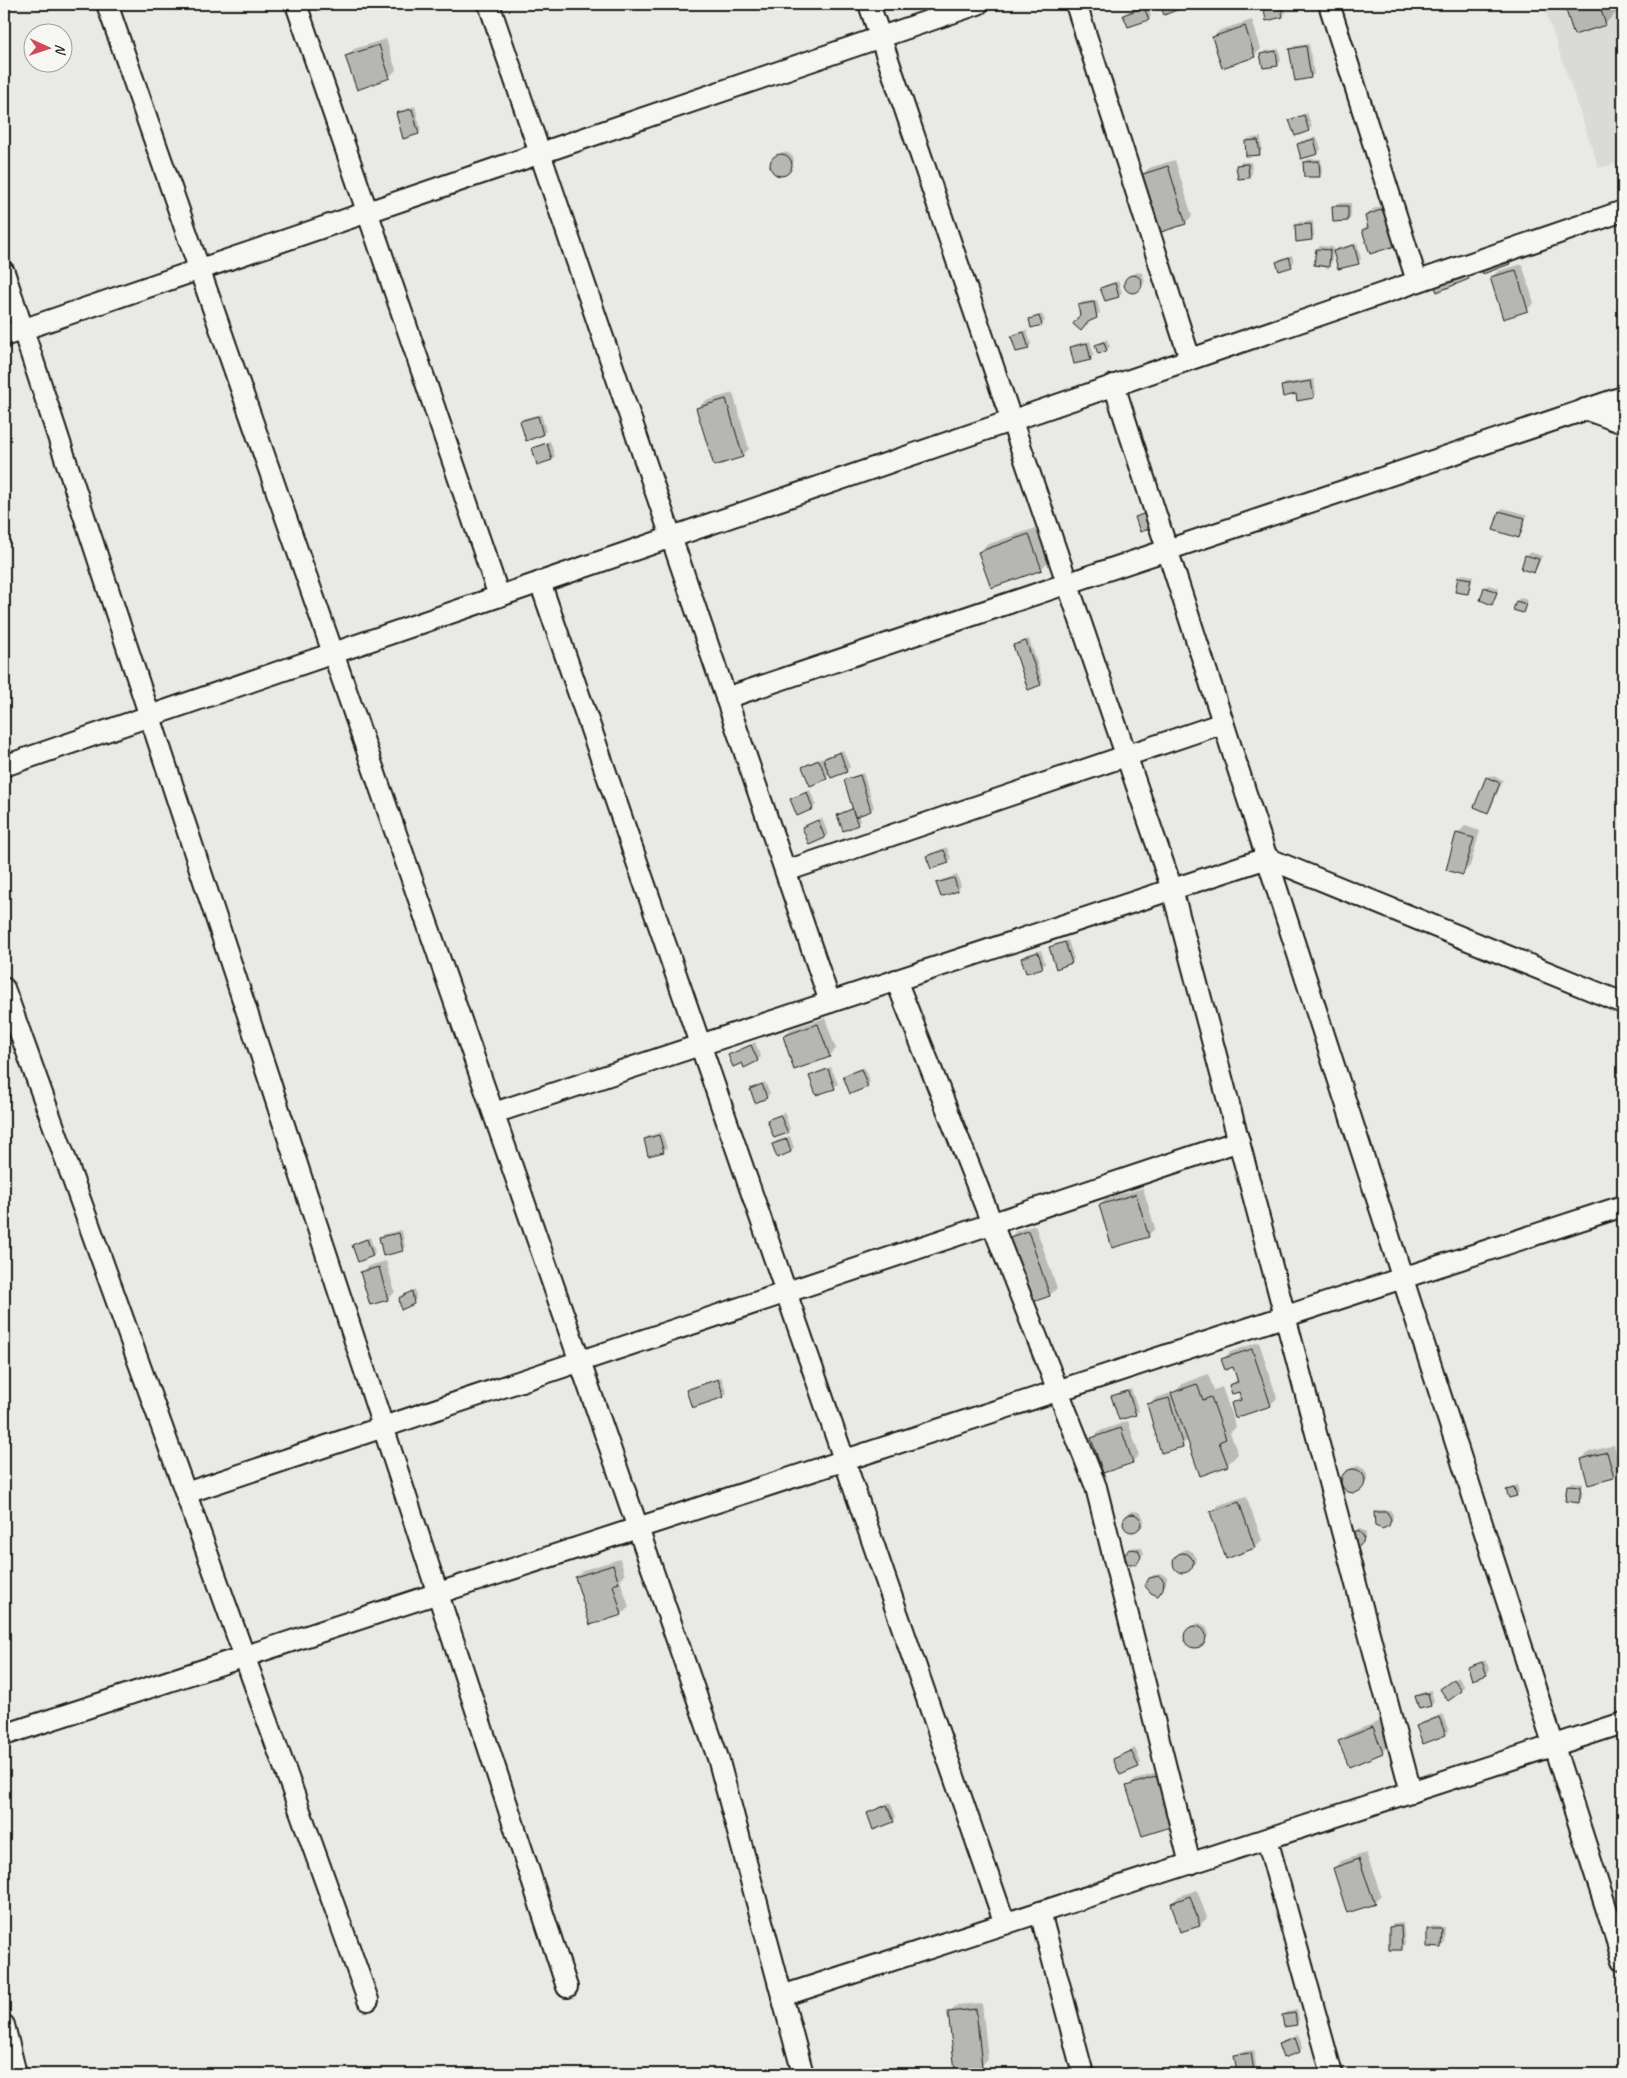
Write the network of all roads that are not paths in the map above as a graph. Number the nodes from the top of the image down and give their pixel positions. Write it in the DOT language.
graph roads {
  1 [pos="107,4"];
  2 [pos="296,4"];
  3 [pos="489,4"];
  4 [pos="869,4"];
  5 [pos="978,4"];
  6 [pos="1076,4"];
  7 [pos="1329,4"];
  8 [pos="881,37"];
  9 [pos="540,153"];
  10 [pos="1623,211"];
  11 [pos="367,212"];
  12 [pos="200,269"];
  13 [pos="4,272"];
  14 [pos="1417,282"];
  15 [pos="23,330"];
  16 [pos="4,336"];
  17 [pos="1190,359"];
  18 [pos="1114,386"];
  19 [pos="1623,397"];
  20 [pos="1586,409"];
  21 [pos="1012,420"];
  22 [pos="1623,423"];
  23 [pos="672,537"];
  24 [pos="1167,550"];
  25 [pos="540,582"];
  26 [pos="1068,584"];
  27 [pos="499,596"];
  28 [pos="334,653"];
  29 [pos="726,698"];
  30 [pos="149,716"];
  31 [pos="1223,723"];
  32 [pos="1127,756"];
  33 [pos="4,766"];
  34 [pos="1267,858"];
  35 [pos="786,872"];
  36 [pos="1172,889"];
  37 [pos="896,980"];
  38 [pos="4,988"];
  39 [pos="830,1002"];
  40 [pos="1623,1003"];
  41 [pos="700,1045"];
  42 [pos="494,1113"];
  43 [pos="1239,1140"];
  44 [pos="1623,1206"];
  45 [pos="992,1223"];
  46 [pos="1403,1278"];
  47 [pos="786,1292"];
  48 [pos="1285,1316"];
  49 [pos="580,1361"];
  50 [pos="1058,1390"];
  51 [pos="383,1427"];
  52 [pos="844,1460"];
  53 [pos="186,1493"];
  54 [pos="638,1528"];
  55 [pos="438,1593"];
  56 [pos="244,1656"];
  57 [pos="1623,1723"];
  58 [pos="4,1735"];
  59 [pos="1554,1746"];
  60 [pos="1411,1792"];
  61 [pos="1267,1839"];
  62 [pos="1190,1864"];
  63 [pos="1040,1912"];
  64 [pos="1005,1924"];
  65 [pos="1623,1960"];
  66 [pos="567,1987"];
  67 [pos="782,1996"];
  68 [pos="368,2000"];
  69 [pos="4,2025"];
  70 [pos="16,2074"];
  71 [pos="803,2074"];
  72 [pos="1083,2074"];
  73 [pos="1332,2074"];
  1 -- 12 [label="street"];
  2 -- 11 [label="street"];
  3 -- 9 [label="street"];
  4 -- 8 [label="street"];
  5 -- 8 [label="street"];
  6 -- 17 [label="street"];
  7 -- 14 [label="street"];
  8 -- 9 [label="street"];
  8 -- 21 [label="street"];
  9 -- 11 [label="street"];
  9 -- 23 [label="street"];
  10 -- 14 [label="street"];
  11 -- 12 [label="street"];
  11 -- 27 [label="street"];
  12 -- 15 [label="street"];
  12 -- 28 [label="street"];
  13 -- 15 [label="street"];
  14 -- 17 [label="street"];
  15 -- 16 [label="street"];
  15 -- 30 [label="street"];
  17 -- 18 [label="street"];
  18 -- 21 [label="street"];
  18 -- 24 [label="street"];
  19 -- 20 [label="street"];
  20 -- 22 [label="street"];
  20 -- 24 [label="street"];
  21 -- 23 [label="street"];
  21 -- 26 [label="street"];
  23 -- 25 [label="street"];
  23 -- 29 [label="street"];
  24 -- 26 [label="street"];
  24 -- 31 [label="street"];
  25 -- 27 [label="street"];
  25 -- 41 [label="street"];
  26 -- 29 [label="street"];
  26 -- 32 [label="street"];
  27 -- 28 [label="street"];
  28 -- 30 [label="street"];
  28 -- 42 [label="street"];
  29 -- 35 [label="street"];
  30 -- 33 [label="street"];
  30 -- 51 [label="street"];
  31 -- 32 [label="street"];
  31 -- 34 [label="street"];
  32 -- 35 [label="street"];
  32 -- 36 [label="street"];
  34 -- 36 [label="street"];
  34 -- 40 [label="street"];
  34 -- 46 [label="street"];
  35 -- 39 [label="street"];
  36 -- 37 [label="street"];
  36 -- 43 [label="street"];
  37 -- 39 [label="street"];
  37 -- 45 [label="street"];
  38 -- 53 [label="street"];
  39 -- 41 [label="street"];
  41 -- 42 [label="street"];
  41 -- 47 [label="street"];
  42 -- 49 [label="street"];
  43 -- 45 [label="street"];
  43 -- 48 [label="street"];
  44 -- 46 [label="street"];
  45 -- 47 [label="street"];
  45 -- 50 [label="street"];
  46 -- 48 [label="street"];
  46 -- 59 [label="street"];
  47 -- 49 [label="street"];
  47 -- 52 [label="street"];
  48 -- 50 [label="street"];
  48 -- 60 [label="street"];
  49 -- 51 [label="street"];
  49 -- 54 [label="street"];
  50 -- 52 [label="street"];
  50 -- 62 [label="street"];
  51 -- 53 [label="street"];
  51 -- 55 [label="street"];
  52 -- 54 [label="street"];
  52 -- 64 [label="street"];
  53 -- 56 [label="street"];
  54 -- 55 [label="street"];
  54 -- 67 [label="street"];
  55 -- 56 [label="street"];
  55 -- 66 [label="street"];
  56 -- 58 [label="street"];
  56 -- 68 [label="street"];
  57 -- 59 [label="street"];
  59 -- 60 [label="street"];
  59 -- 65 [label="street"];
  60 -- 61 [label="street"];
  61 -- 62 [label="street"];
  61 -- 73 [label="street"];
  62 -- 63 [label="street"];
  63 -- 64 [label="street"];
  63 -- 72 [label="street"];
  64 -- 67 [label="street"];
  67 -- 71 [label="street"];
  69 -- 70 [label="street"];
}
